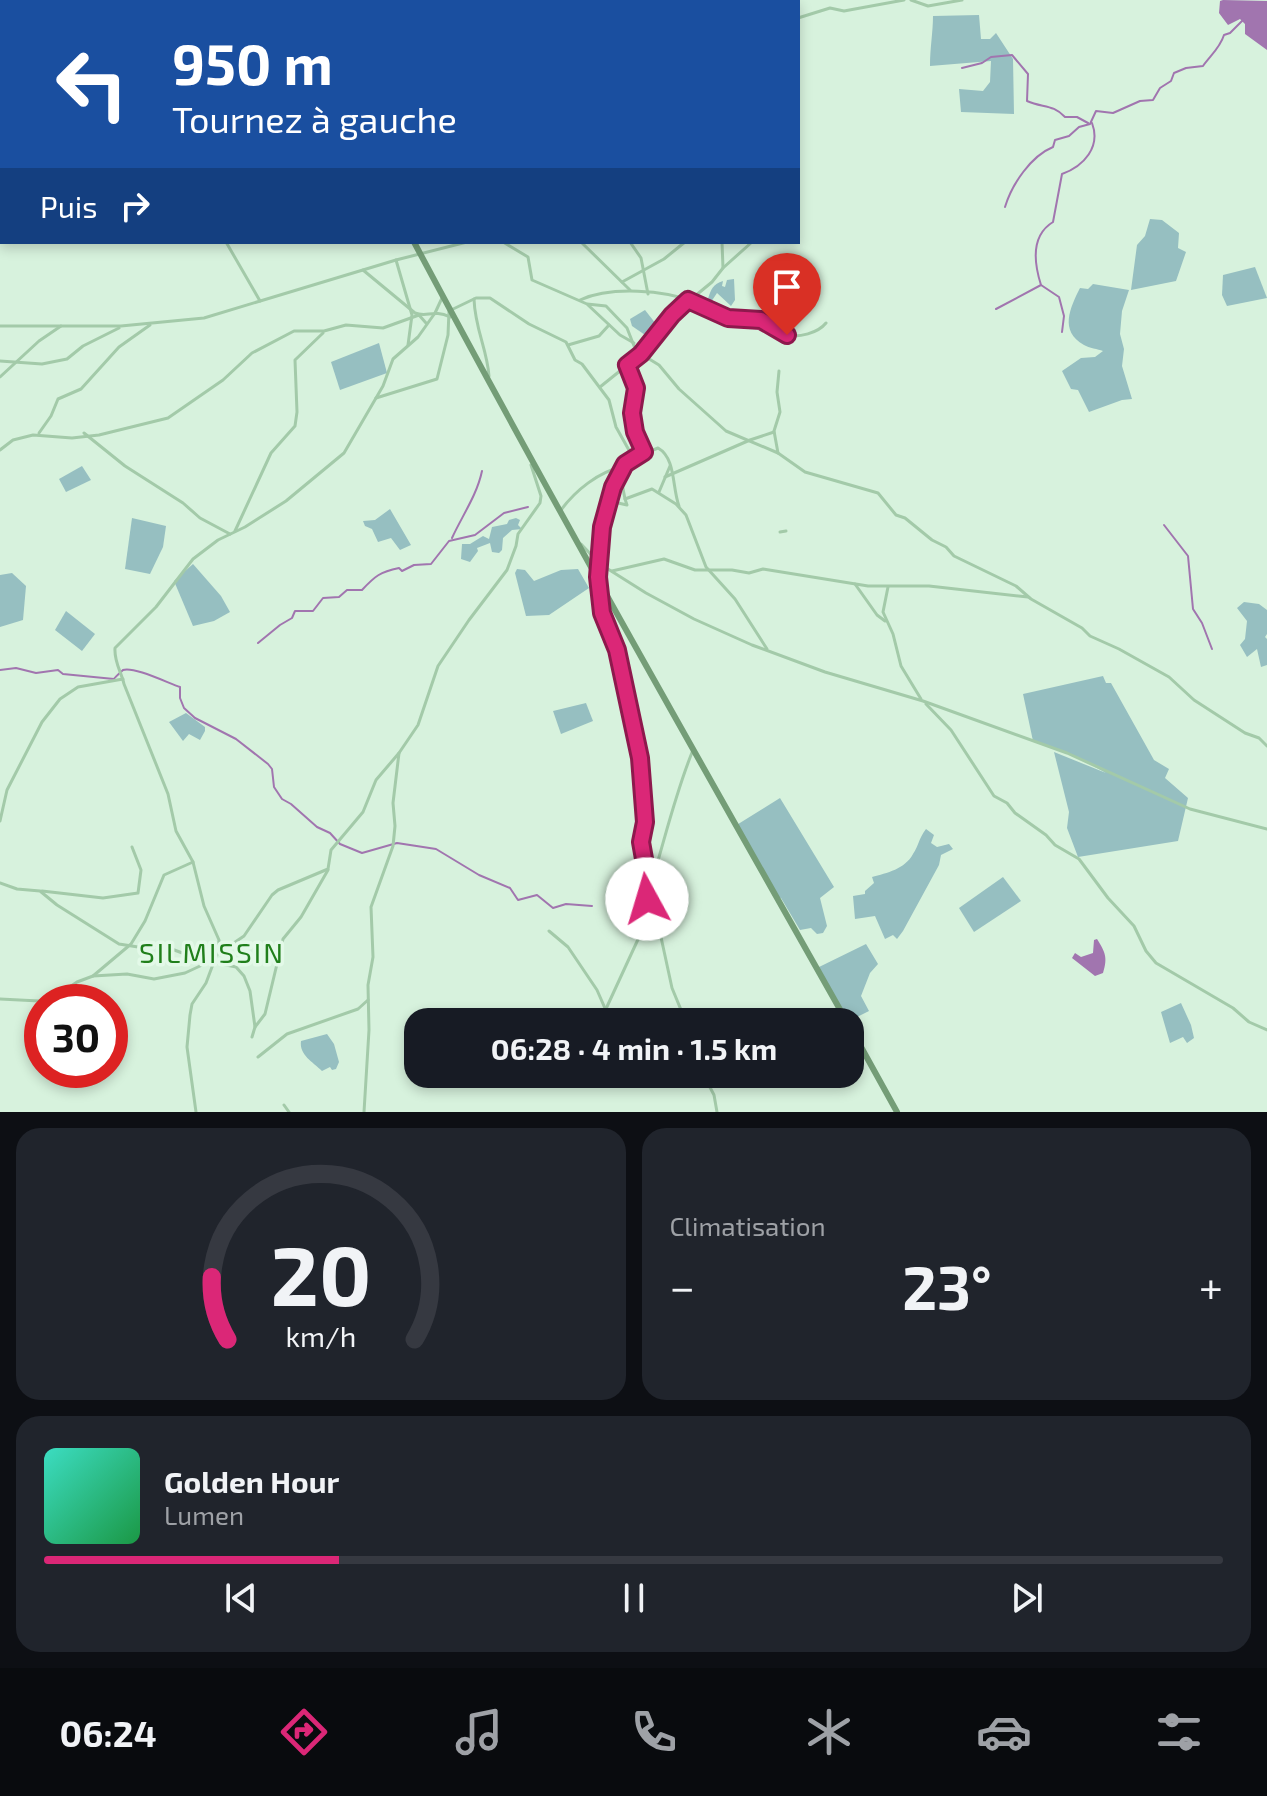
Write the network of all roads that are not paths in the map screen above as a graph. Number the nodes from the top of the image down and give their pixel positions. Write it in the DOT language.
graph roads {
  1 [pos="904,0"];
  2 [pos="911,0"];
  3 [pos="962,0"];
  4 [pos="800,17"];
  5 [pos="227,244"];
  6 [pos="441,244"];
  7 [pos="506,244"];
  8 [pos="517,244"];
  9 [pos="583,244"];
  10 [pos="632,244"];
  11 [pos="683,244"];
  12 [pos="722,244"];
  13 [pos="750,244"];
  14 [pos="415,246"];
  15 [pos="514,249"];
  16 [pos="396,260"];
  17 [pos="723,268"];
  18 [pos="363,270"];
  19 [pos="644,270"];
  20 [pos="622,282"];
  21 [pos="630,290"];
  22 [pos="648,294"];
  23 [pos="442,298"];
  24 [pos="474,299"];
  25 [pos="580,300"];
  26 [pos="688,300"];
  27 [pos="261,301"];
  28 [pos="587,304"];
  29 [pos="410,310"];
  30 [pos="436,312"];
  31 [pos="419,315"];
  32 [pos="451,316"];
  33 [pos="411,320"];
  34 [pos="153,323"];
  35 [pos="826,323"];
  36 [pos="427,324"];
  37 [pos="609,325"];
  38 [pos="0,326"];
  39 [pos="61,326"];
  40 [pos="121,326"];
  41 [pos="324,331"];
  42 [pos="634,343"];
  43 [pos="408,345"];
  44 [pos="568,345"];
  45 [pos="639,355"];
  46 [pos="0,361"];
  47 [pos="17,363"];
  48 [pos="627,365"];
  49 [pos="779,371"];
  50 [pos="0,377"];
  51 [pos="489,380"];
  52 [pos="600,387"];
  53 [pos="376,398"];
  54 [pos="774,432"];
  55 [pos="86,434"];
  56 [pos="36,435"];
  57 [pos="521,439"];
  58 [pos="750,440"];
  59 [pos="0,450"];
  60 [pos="644,452"];
  61 [pos="778,453"];
  62 [pos="629,460"];
  63 [pos="623,467"];
  64 [pos="671,469"];
  65 [pos="620,473"];
  66 [pos="665,477"];
  67 [pos="659,492"];
  68 [pos="625,499"];
  69 [pos="609,501"];
  70 [pos="680,507"];
  71 [pos="561,510"];
  72 [pos="235,531"];
  73 [pos="786,531"];
  74 [pos="780,532"];
  75 [pos="230,534"];
  76 [pos="578,541"];
  77 [pos="598,562"];
  78 [pos="612,571"];
  79 [pos="709,571"];
  80 [pos="598,577"];
  81 [pos="855,584"];
  82 [pos="888,587"];
  83 [pos="1028,597"];
  84 [pos="887,623"];
  85 [pos="769,651"];
  86 [pos="123,679"];
  87 [pos="923,701"];
  88 [pos="1267,746"];
  89 [pos="693,750"];
  90 [pos="399,753"];
  91 [pos="0,821"];
  92 [pos="1267,829"];
  93 [pos="132,847"];
  94 [pos="193,862"];
  95 [pos="328,869"];
  96 [pos="0,883"];
  97 [pos="649,887"];
  98 [pos="40,891"];
  99 [pos="549,931"];
  100 [pos="130,946"];
  101 [pos="216,956"];
  102 [pos="207,961"];
  103 [pos="214,963"];
  104 [pos="93,976"];
  105 [pos="0,999"];
  106 [pos="368,1000"];
  107 [pos="604,1008"];
  108 [pos="606,1008"];
  109 [pos="680,1008"];
  110 [pos="839,1008"];
  111 [pos="255,1027"];
  112 [pos="1267,1030"];
  113 [pos="252,1037"];
  114 [pos="864,1052"];
  115 [pos="258,1057"];
  116 [pos="710,1088"];
  117 [pos="284,1105"];
  118 [pos="196,1112"];
  119 [pos="289,1112"];
  120 [pos="364,1112"];
  121 [pos="717,1112"];
  122 [pos="897,1112"];
  1 -- 4 [label="street"];
  2 -- 3 [label="street"];
  5 -- 27 [label="street"];
  6 -- 14 [label="street"];
  7 -- 15 [label="street"];
  8 -- 15 [label="street"];
  9 -- 20 [label="street"];
  10 -- 19 [label="street"];
  11 -- 19 [label="street"];
  12 -- 17 [label="street"];
  13 -- 17 [label="street"];
  14 -- 16 [label="street"];
  14 -- 23 [label="main road"];
  15 -- 25 [label="street"];
  16 -- 18 [label="street"];
  16 -- 29 [label="street"];
  17 -- 26 [label="street"];
  18 -- 27 [label="street"];
  18 -- 29 [label="street"];
  19 -- 20 [label="street"];
  19 -- 22 [label="street"];
  20 -- 21 [label="street"];
  21 -- 22 [label="street"];
  21 -- 25 [label="street"];
  22 -- 26 [label="street"];
  23 -- 30 [label="street"];
  23 -- 32 [label="main road"];
  24 -- 32 [label="street"];
  24 -- 44 [label="street"];
  24 -- 51 [label="street"];
  25 -- 28 [label="street"];
  26 -- 35 [label="street"];
  26 -- 45 [label="street"];
  27 -- 34 [label="street"];
  28 -- 37 [label="street"];
  28 -- 42 [label="street"];
  29 -- 31 [label="street"];
  29 -- 33 [label="street"];
  30 -- 31 [label="street"];
  30 -- 32 [label="street"];
  30 -- 36 [label="street"];
  31 -- 33 [label="street"];
  31 -- 36 [label="street"];
  32 -- 51 [label="main road"];
  32 -- 53 [label="street"];
  33 -- 41 [label="street"];
  33 -- 43 [label="street"];
  34 -- 40 [label="street"];
  34 -- 56 [label="street"];
  36 -- 43 [label="street"];
  37 -- 42 [label="street"];
  37 -- 44 [label="street"];
  38 -- 39 [label="street"];
  39 -- 40 [label="street"];
  39 -- 47 [label="street"];
  40 -- 47 [label="street"];
  41 -- 55 [label="street"];
  41 -- 72 [label="street"];
  42 -- 45 [label="street"];
  43 -- 53 [label="street"];
  44 -- 52 [label="street"];
  45 -- 48 [label="street"];
  45 -- 58 [label="street"];
  46 -- 47 [label="street"];
  47 -- 50 [label="street"];
  48 -- 52 [label="street"];
  48 -- 60 [label="street"];
  49 -- 54 [label="street"];
  51 -- 57 [label="main road"];
  52 -- 62 [label="street"];
  53 -- 72 [label="street"];
  54 -- 58 [label="street"];
  54 -- 61 [label="street"];
  55 -- 56 [label="street"];
  55 -- 75 [label="street"];
  56 -- 59 [label="street"];
  57 -- 71 [label="main road"];
  57 -- 90 [label="street"];
  58 -- 61 [label="street"];
  58 -- 64 [label="street"];
  60 -- 62 [label="street"];
  60 -- 64 [label="street"];
  61 -- 83 [label="street"];
  62 -- 63 [label="street"];
  63 -- 65 [label="street"];
  63 -- 71 [label="street"];
  64 -- 66 [label="street"];
  64 -- 66 [label="street"];
  64 -- 70 [label="street"];
  65 -- 68 [label="street"];
  65 -- 69 [label="street"];
  66 -- 67 [label="street"];
  67 -- 68 [label="street"];
  67 -- 70 [label="street"];
  68 -- 69 [label="street"];
  69 -- 77 [label="street"];
  70 -- 79 [label="street"];
  71 -- 76 [label="main road"];
  72 -- 75 [label="street"];
  73 -- 74 [label="street"];
  75 -- 86 [label="street"];
  76 -- 77 [label="street"];
  76 -- 80 [label="main road"];
  77 -- 78 [label="street"];
  77 -- 80 [label="street"];
  78 -- 79 [label="street"];
  78 -- 85 [label="street"];
  79 -- 81 [label="street"];
  79 -- 85 [label="street"];
  80 -- 89 [label="main road"];
  80 -- 97 [label="street"];
  81 -- 82 [label="street"];
  81 -- 84 [label="street"];
  82 -- 83 [label="street"];
  82 -- 84 [label="street"];
  83 -- 88 [label="street"];
  84 -- 87 [label="street"];
  85 -- 87 [label="street"];
  86 -- 91 [label="street"];
  86 -- 94 [label="street"];
  87 -- 92 [label="street"];
  87 -- 112 [label="street"];
  89 -- 97 [label="street"];
  89 -- 110 [label="main road"];
  90 -- 95 [label="street"];
  90 -- 106 [label="street"];
  93 -- 98 [label="street"];
  94 -- 100 [label="street"];
  94 -- 101 [label="street"];
  95 -- 101 [label="street"];
  95 -- 111 [label="street"];
  96 -- 98 [label="street"];
  97 -- 108 [label="street"];
  97 -- 109 [label="street"];
  98 -- 100 [label="street"];
  99 -- 107 [label="street"];
  100 -- 102 [label="street"];
  100 -- 104 [label="street"];
  101 -- 102 [label="street"];
  101 -- 103 [label="street"];
  102 -- 103 [label="street"];
  102 -- 104 [label="street"];
  103 -- 111 [label="street"];
  103 -- 118 [label="street"];
  104 -- 105 [label="street"];
  106 -- 115 [label="street"];
  106 -- 120 [label="street"];
  111 -- 113 [label="street"];
  114 -- 122 [label="main road"];
  116 -- 121 [label="street"];
  117 -- 119 [label="street"];
}
